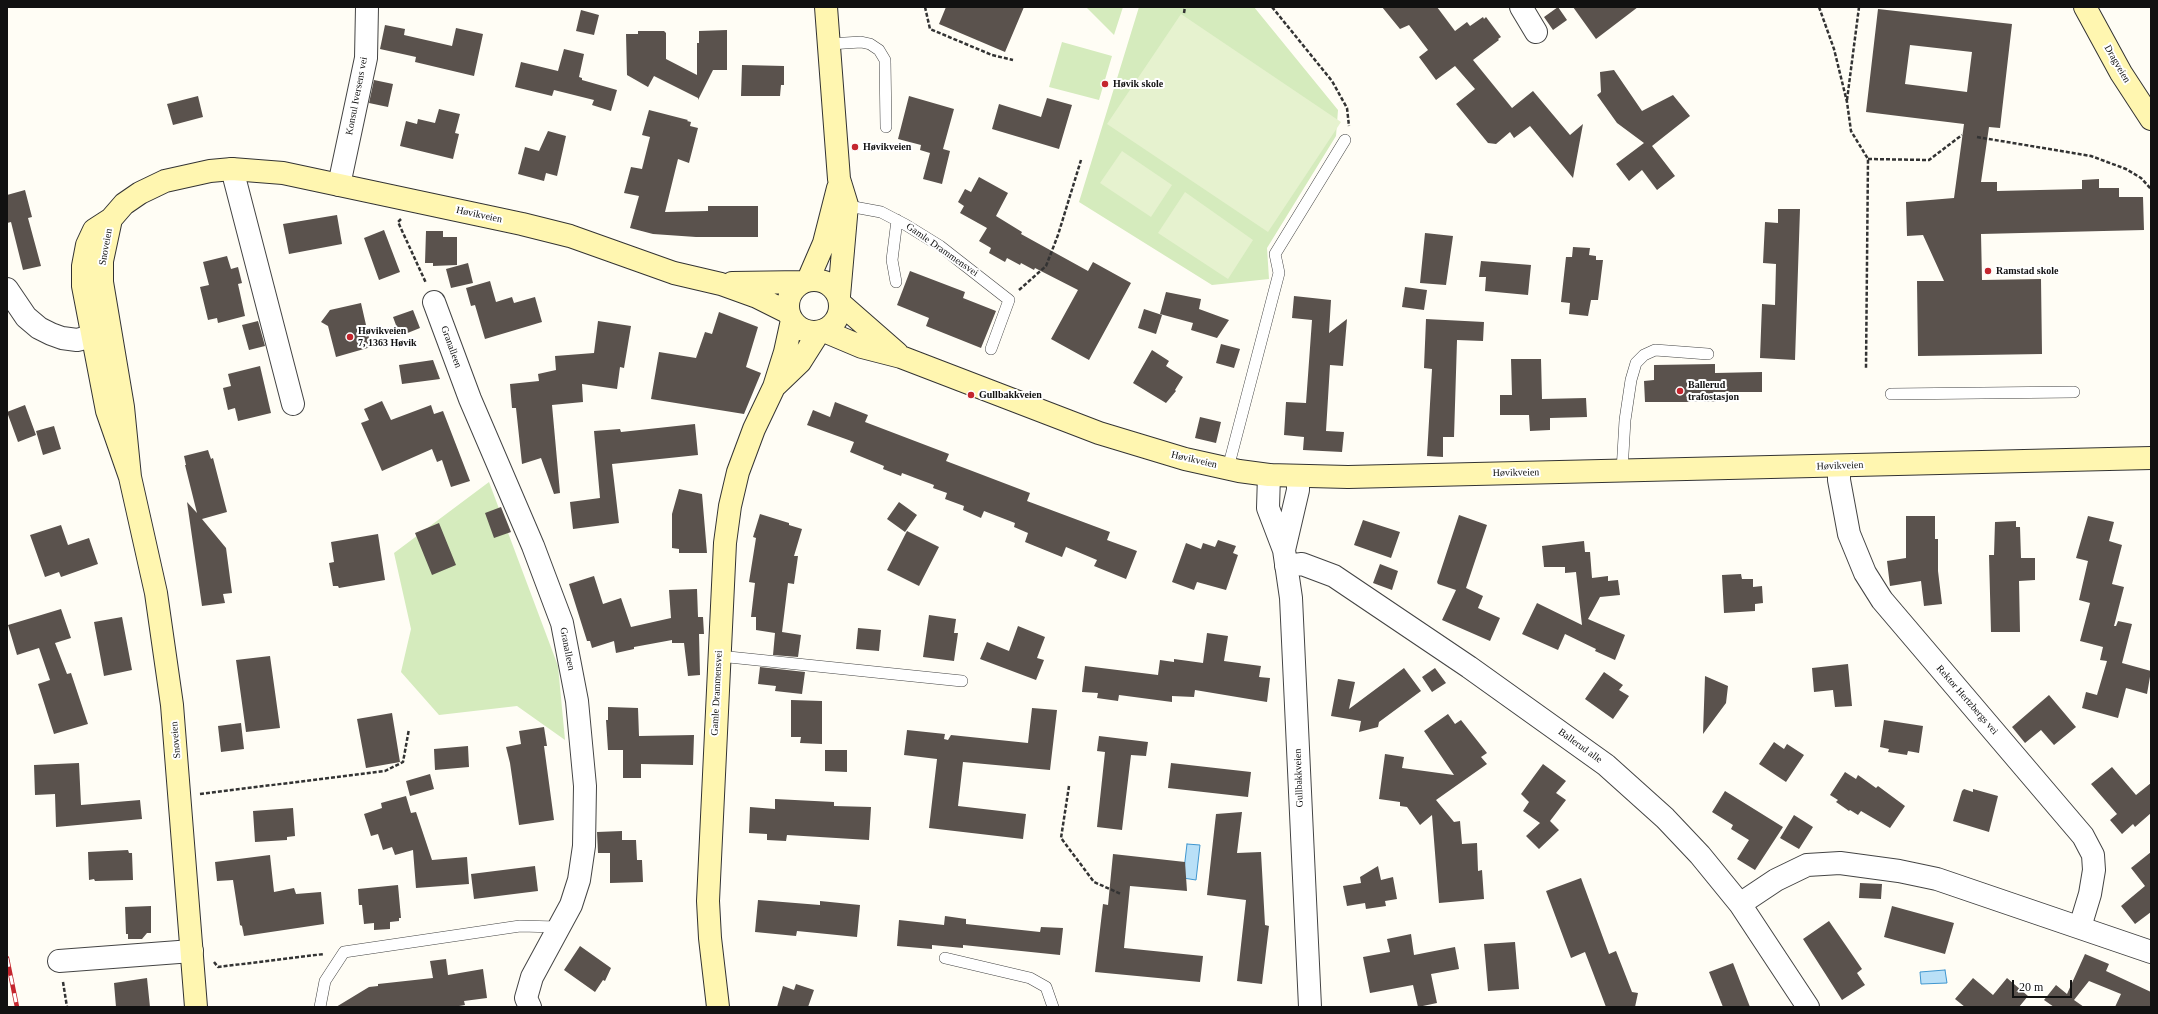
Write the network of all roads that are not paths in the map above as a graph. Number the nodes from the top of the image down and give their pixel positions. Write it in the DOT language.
graph roads {
  1 [pos="367,7"];
  2 [pos="826,7"];
  3 [pos="1521,7"];
  4 [pos="2085,7"];
  5 [pos="1536,32"];
  6 [pos="829,44"];
  7 [pos="2151,119"];
  8 [pos="886,127"];
  9 [pos="1345,140"];
  10 [pos="232,169"];
  11 [pos="339,185"];
  12 [pos="841,205"];
  13 [pos="111,219"];
  14 [pos="897,220"];
  15 [pos="806,281"];
  16 [pos="896,282"];
  17 [pos="721,284"];
  18 [pos="7,289"];
  19 [pos="840,300"];
  20 [pos="434,302"];
  21 [pos="790,317"];
  22 [pos="822,331"];
  23 [pos="101,334"];
  24 [pos="991,349"];
  25 [pos="1708,354"];
  26 [pos="901,357"];
  27 [pos="774,387"];
  28 [pos="2074,392"];
  29 [pos="1891,394"];
  30 [pos="293,404"];
  31 [pos="2151,458"];
  32 [pos="1839,466"];
  33 [pos="1228,468"];
  34 [pos="1622,471"];
  35 [pos="1269,475"];
  36 [pos="1298,477"];
  37 [pos="1285,558"];
  38 [pos="719,656"];
  39 [pos="962,681"];
  40 [pos="1740,904"];
  41 [pos="557,927"];
  42 [pos="2080,927"];
  43 [pos="192,951"];
  44 [pos="2151,952"];
  45 [pos="945,958"];
  46 [pos="59,961"];
  47 [pos="196,1007"];
  48 [pos="320,1007"];
  49 [pos="530,1007"];
  50 [pos="718,1007"];
  51 [pos="1053,1007"];
  52 [pos="1310,1007"];
  53 [pos="1808,1007"];
  1 -- 11 [label="street, Konsul Iversens vei"];
  2 -- 6 [label="main road"];
  3 -- 5 [label="street"];
  4 -- 7 [label="main road, Dragveien"];
  6 -- 8 [label="lane"];
  6 -- 12 [label="main road"];
  9 -- 33 [label="lane"];
  10 -- 11 [label="main road, Høvikveien"];
  10 -- 13 [label="main road, Høvikveien"];
  10 -- 30 [label="street"];
  11 -- 17 [label="main road, Høvikveien"];
  12 -- 14 [label="lane, Gamle Drammensvei"];
  12 -- 15 [label="main road"];
  12 -- 19 [label="main road"];
  13 -- 23 [label="main road, Snoveien"];
  14 -- 16 [label="lane"];
  14 -- 24 [label="lane, Gamle Drammensvei"];
  15 -- 17 [label="main road, Høvikveien"];
  15 -- 19 [label="main road"];
  15 -- 21 [label="main road"];
  17 -- 21 [label="main road, Høvikveien"];
  18 -- 23 [label="street"];
  19 -- 22 [label="main road"];
  19 -- 26 [label="main road, Høvikveien"];
  20 -- 41 [label="street, Granalleen"];
  21 -- 22 [label="main road"];
  21 -- 27 [label="main road, Gamle Drammensvei"];
  22 -- 26 [label="main road, Høvikveien"];
  22 -- 27 [label="main road, Gamle Drammensvei"];
  23 -- 43 [label="main road, Snoveien"];
  25 -- 34 [label="lane"];
  26 -- 33 [label="main road, Høvikveien"];
  27 -- 38 [label="main road, Gamle Drammensvei"];
  28 -- 29 [label="lane"];
  31 -- 32 [label="main road, Høvikveien"];
  32 -- 34 [label="main road, Høvikveien"];
  32 -- 42 [label="street, Rektor Hertzbergs vei"];
  33 -- 35 [label="main road, Høvikveien"];
  34 -- 36 [label="main road, Høvikveien"];
  35 -- 36 [label="main road, Høvikveien"];
  35 -- 37 [label="street, Gullbakkveien"];
  36 -- 37 [label="street, Gullbakkveien"];
  37 -- 40 [label="street, Ballerud alle"];
  37 -- 52 [label="street, Gullbakkveien"];
  38 -- 39 [label="lane"];
  38 -- 50 [label="main road, Gamle Drammensvei"];
  40 -- 42 [label="street"];
  40 -- 53 [label="street, Ballerud alle"];
  41 -- 48 [label="lane"];
  41 -- 49 [label="street, Granalleen"];
  42 -- 44 [label="street"];
  43 -- 46 [label="street"];
  43 -- 47 [label="main road, Snoveien"];
  45 -- 51 [label="lane"];
}
